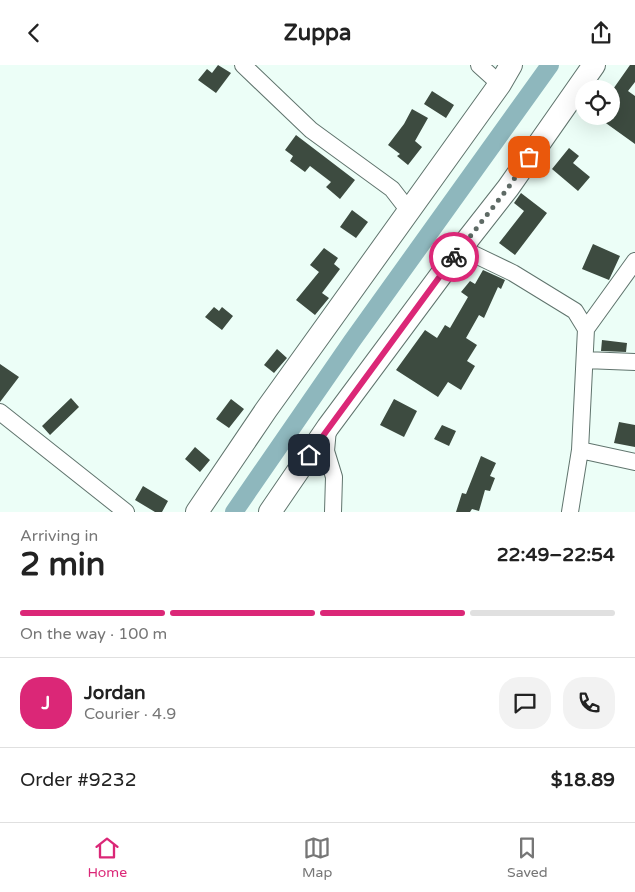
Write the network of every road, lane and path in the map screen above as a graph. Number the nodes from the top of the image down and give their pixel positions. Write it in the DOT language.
graph roads {
  1 [pos="243,65"];
  2 [pos="480,65"];
  3 [pos="594,65"];
  4 [pos="505,74"];
  5 [pos="408,211"];
  6 [pos="461,248"];
  7 [pos="635,261"];
  8 [pos="586,329"];
  9 [pos="585,360"];
  10 [pos="635,363"];
  11 [pos="0,411"];
  12 [pos="328,427"];
  13 [pos="580,450"];
  14 [pos="635,461"];
  15 [pos="126,512"];
  16 [pos="197,512"];
  17 [pos="270,512"];
  18 [pos="333,512"];
  19 [pos="570,512"];
  1 -- 5 [label="street"];
  2 -- 4 [label="street"];
  3 -- 6 [label="main road"];
  4 -- 5 [label="main road"];
  5 -- 16 [label="main road"];
  6 -- 8 [label="street"];
  6 -- 12 [label="main road"];
  7 -- 8 [label="street"];
  8 -- 9 [label="street"];
  9 -- 10 [label="street"];
  9 -- 13 [label="street"];
  11 -- 15 [label="street"];
  12 -- 17 [label="main road"];
  12 -- 18 [label="street"];
  13 -- 14 [label="street"];
  13 -- 19 [label="street"];
}
